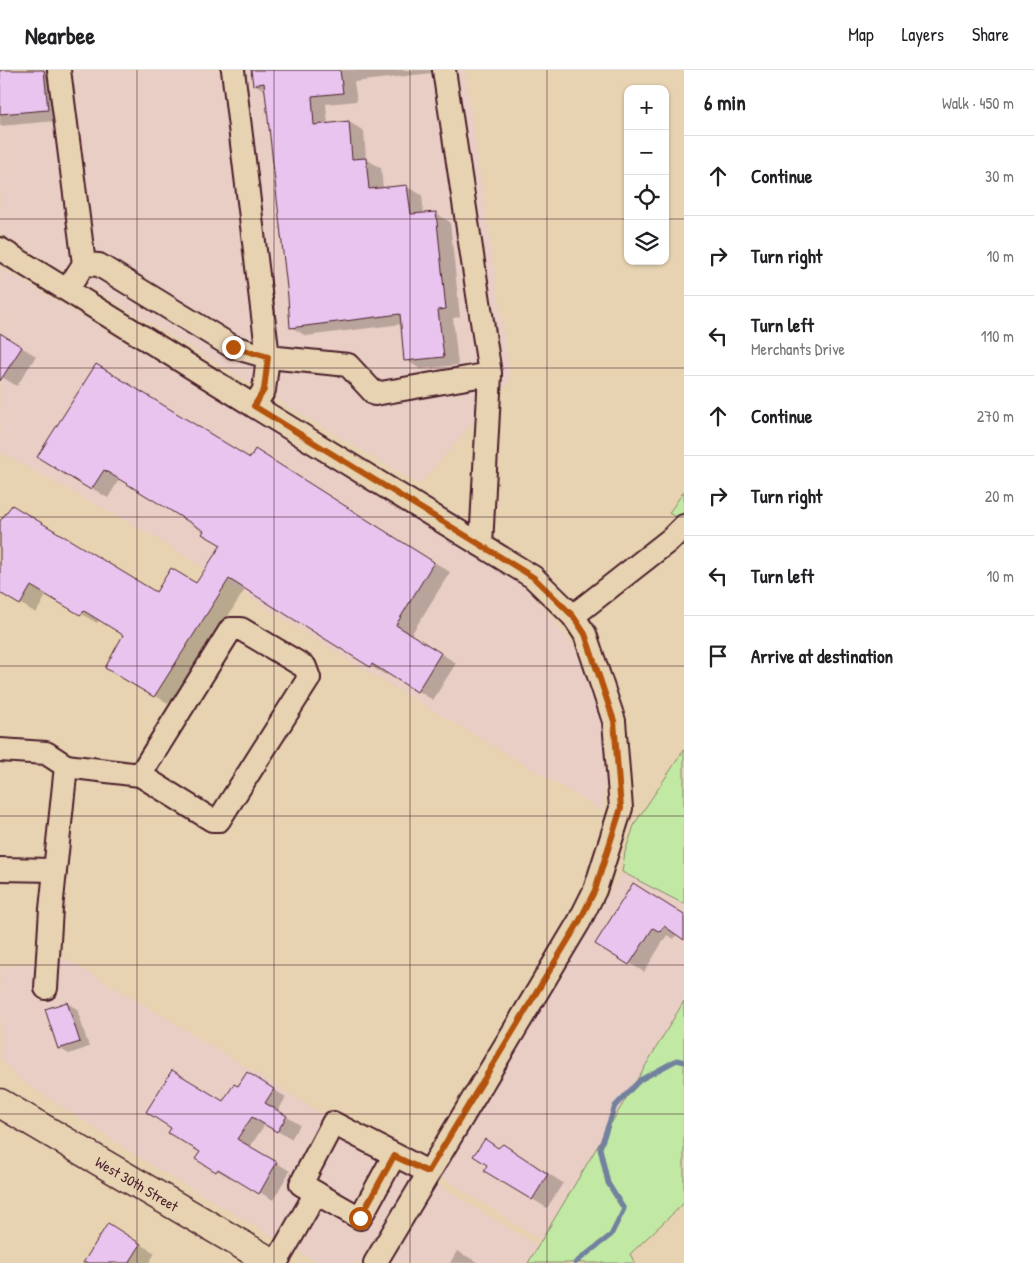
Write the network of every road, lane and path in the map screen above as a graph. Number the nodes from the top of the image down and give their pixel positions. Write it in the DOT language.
graph roads {
  1 [pos="58,70"];
  2 [pos="233,70"];
  3 [pos="444,70"];
  4 [pos="0,249"];
  5 [pos="84,264"];
  6 [pos="67,290"];
  7 [pos="268,357"];
  8 [pos="490,374"];
  9 [pos="254,406"];
  10 [pos="684,526"];
  11 [pos="481,545"];
  12 [pos="573,616"];
  13 [pos="0,750"];
  14 [pos="66,766"];
  15 [pos="140,775"];
  16 [pos="0,869"];
  17 [pos="55,870"];
  18 [pos="46,988"];
  19 [pos="0,1103"];
  20 [pos="394,1156"];
  21 [pos="428,1172"];
  22 [pos="316,1193"];
  23 [pos="274,1263"];
  24 [pos="375,1263"];
  1 -- 5 [label="lane"];
  2 -- 7 [label="lane"];
  3 -- 8 [label="lane"];
  4 -- 6 [label="lane"];
  5 -- 6 [label="lane"];
  5 -- 7 [label="lane"];
  6 -- 9 [label="lane"];
  7 -- 8 [label="lane"];
  7 -- 9 [label="lane"];
  8 -- 11 [label="lane"];
  9 -- 11 [label="lane"];
  10 -- 12 [label="lane"];
  11 -- 12 [label="lane"];
  12 -- 21 [label="lane"];
  13 -- 14 [label="lane"];
  14 -- 15 [label="lane"];
  14 -- 17 [label="lane"];
  15 -- 15 [label="lane"];
  16 -- 17 [label="lane"];
  17 -- 18 [label="lane"];
  19 -- 23 [label="main road, West 30th Street"];
  20 -- 21 [label="lane"];
  20 -- 22 [label="lane"];
  20 -- 22 [label="lane"];
  21 -- 24 [label="lane"];
  22 -- 23 [label="lane"];
}
